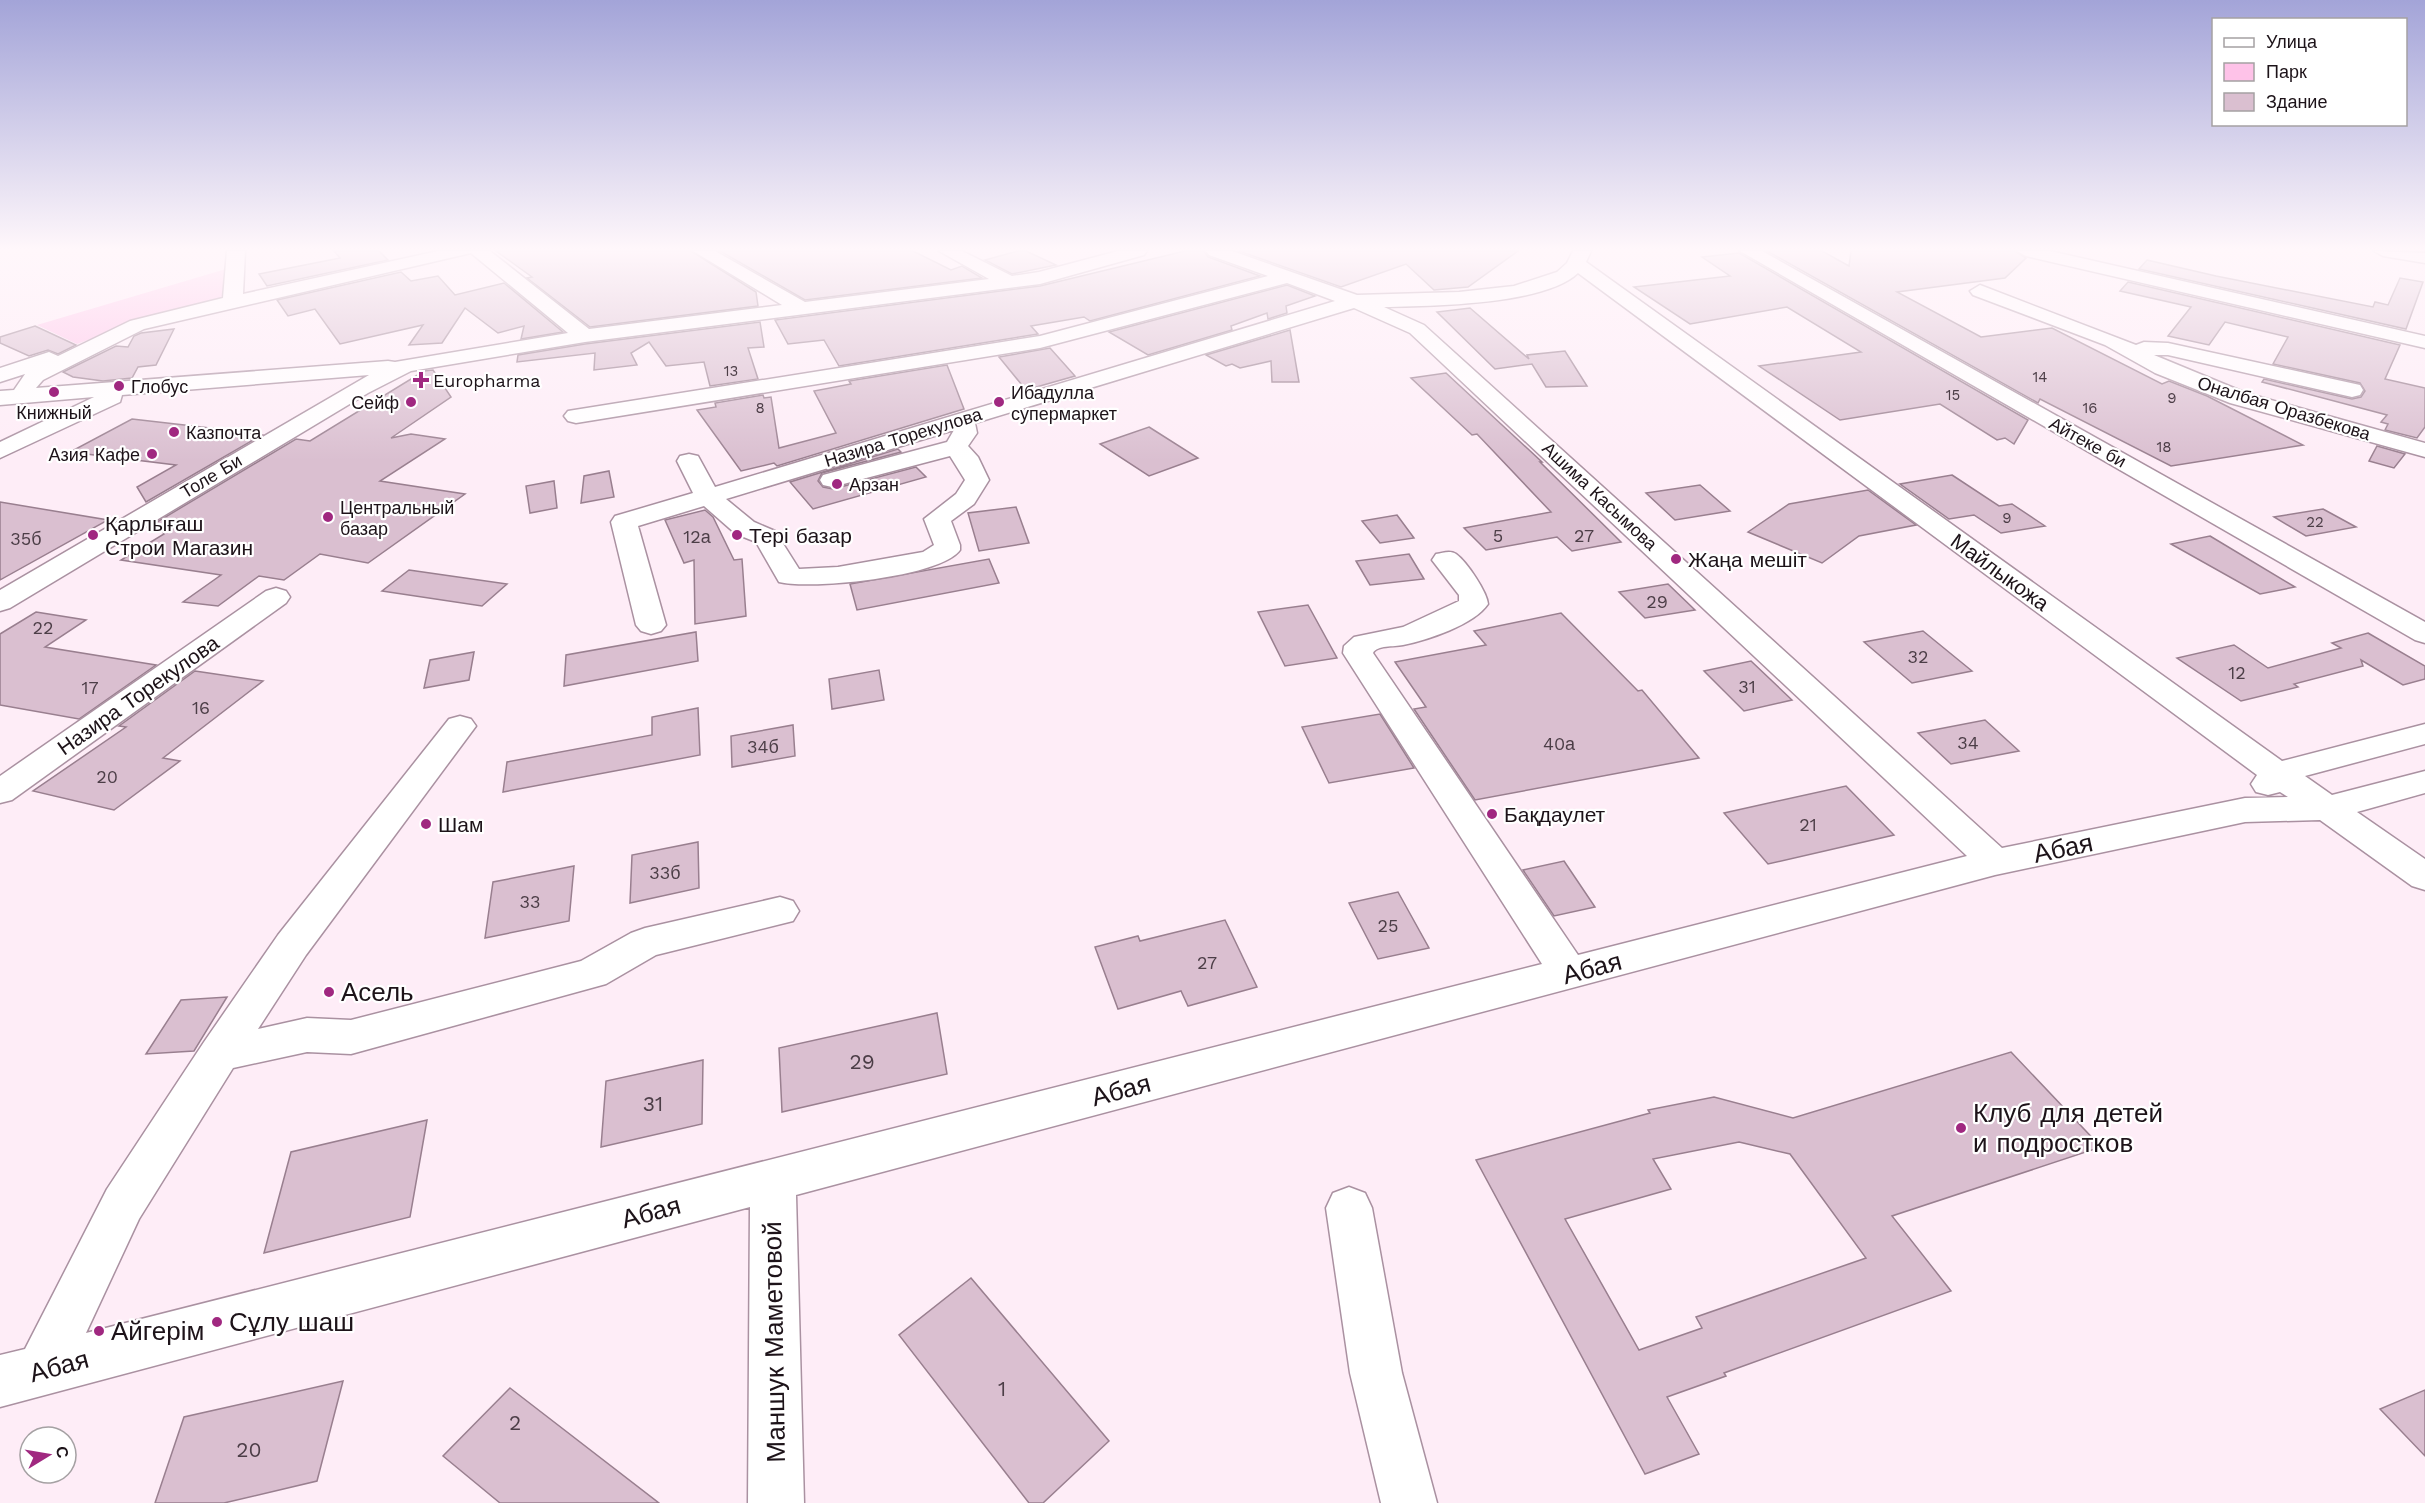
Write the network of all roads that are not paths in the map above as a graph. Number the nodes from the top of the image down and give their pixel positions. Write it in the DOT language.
graph roads {
  1 [pos="150,321"];
  2 [pos="566,321"];
  3 [pos="705,321"];
  4 [pos="1128,321"];
  5 [pos="1288,321"];
  6 [pos="1400,321"];
  7 [pos="1665,321"];
  8 [pos="1873,321"];
  9 [pos="2060,321"];
  10 [pos="2334,321"];
  11 [pos="585,336"];
  12 [pos="105,339"];
  13 [pos="2425,342"];
  14 [pos="2128,350"];
  15 [pos="405,366"];
  16 [pos="0,375"];
  17 [pos="128,389"];
  18 [pos="2352,390"];
  19 [pos="27,397"];
  20 [pos="0,398"];
  21 [pos="576,416"];
  22 [pos="959,420"];
  23 [pos="955,447"];
  24 [pos="2425,450"];
  25 [pos="0,451"];
  26 [pos="689,461"];
  27 [pos="715,503"];
  28 [pos="1446,560"];
  29 [pos="276,597"];
  30 [pos="0,602"];
  31 [pos="651,625"];
  32 [pos="2425,634"];
  33 [pos="460,726"];
  34 [pos="2425,734"];
  35 [pos="2277,773"];
  36 [pos="2425,782"];
  37 [pos="0,792"];
  38 [pos="2327,808"];
  39 [pos="2245,810"];
  40 [pos="1995,862"];
  41 [pos="2425,877"];
  42 [pos="780,911"];
  43 [pos="1569,974"];
  44 [pos="219,1054"];
  45 [pos="772,1180"];
  46 [pos="1349,1208"];
  47 [pos="42,1370"];
  48 [pos="0,1381"];
  49 [pos="776,1503"];
  50 [pos="1408,1503"];
  1 -- 12 [label="street"];
  2 -- 11 [label="street"];
  3 -- 11 [label="street, Толе Би"];
  4 -- 21 [label="street"];
  5 -- 22 [label="street, Назира Торекулова"];
  6 -- 40 [label="street, Ашима Касымова"];
  7 -- 35 [label="street, Майлыкожа"];
  8 -- 32 [label="street, Айтеке би"];
  9 -- 14 [label="street, Оналбая Оразбекова"];
  10 -- 13 [label="street"];
  11 -- 15 [label="street, Толе Би"];
  12 -- 16 [label="street"];
  12 -- 19 [label="street"];
  14 -- 18 [label="street"];
  14 -- 24 [label="street, Оналбая Оразбекова"];
  15 -- 17 [label="street"];
  15 -- 30 [label="street, Толе Би"];
  17 -- 19 [label="street"];
  17 -- 25 [label="street"];
  19 -- 20 [label="street"];
  22 -- 23 [label="street"];
  22 -- 27 [label="street, Назира Торекулова"];
  23 -- 27 [label="street"];
  23 -- 27 [label="street"];
  26 -- 27 [label="street"];
  27 -- 31 [label="street, Назира Торекулова"];
  28 -- 43 [label="street"];
  29 -- 37 [label="street, Назира Торекулова"];
  33 -- 44 [label="street"];
  34 -- 35 [label="street"];
  35 -- 38 [label="street, Майлыкожа"];
  35 -- 39 [label="street"];
  36 -- 38 [label="street, Абая"];
  38 -- 39 [label="street, Абая"];
  38 -- 41 [label="street, Майлыкожа"];
  39 -- 40 [label="street, Абая"];
  40 -- 43 [label="street, Абая"];
  42 -- 44 [label="street"];
  43 -- 45 [label="street, Абая"];
  44 -- 47 [label="street"];
  45 -- 47 [label="street, Абая"];
  45 -- 49 [label="street, Маншук Маметовой"];
  46 -- 50 [label="street"];
  47 -- 48 [label="street, Абая"];
}
